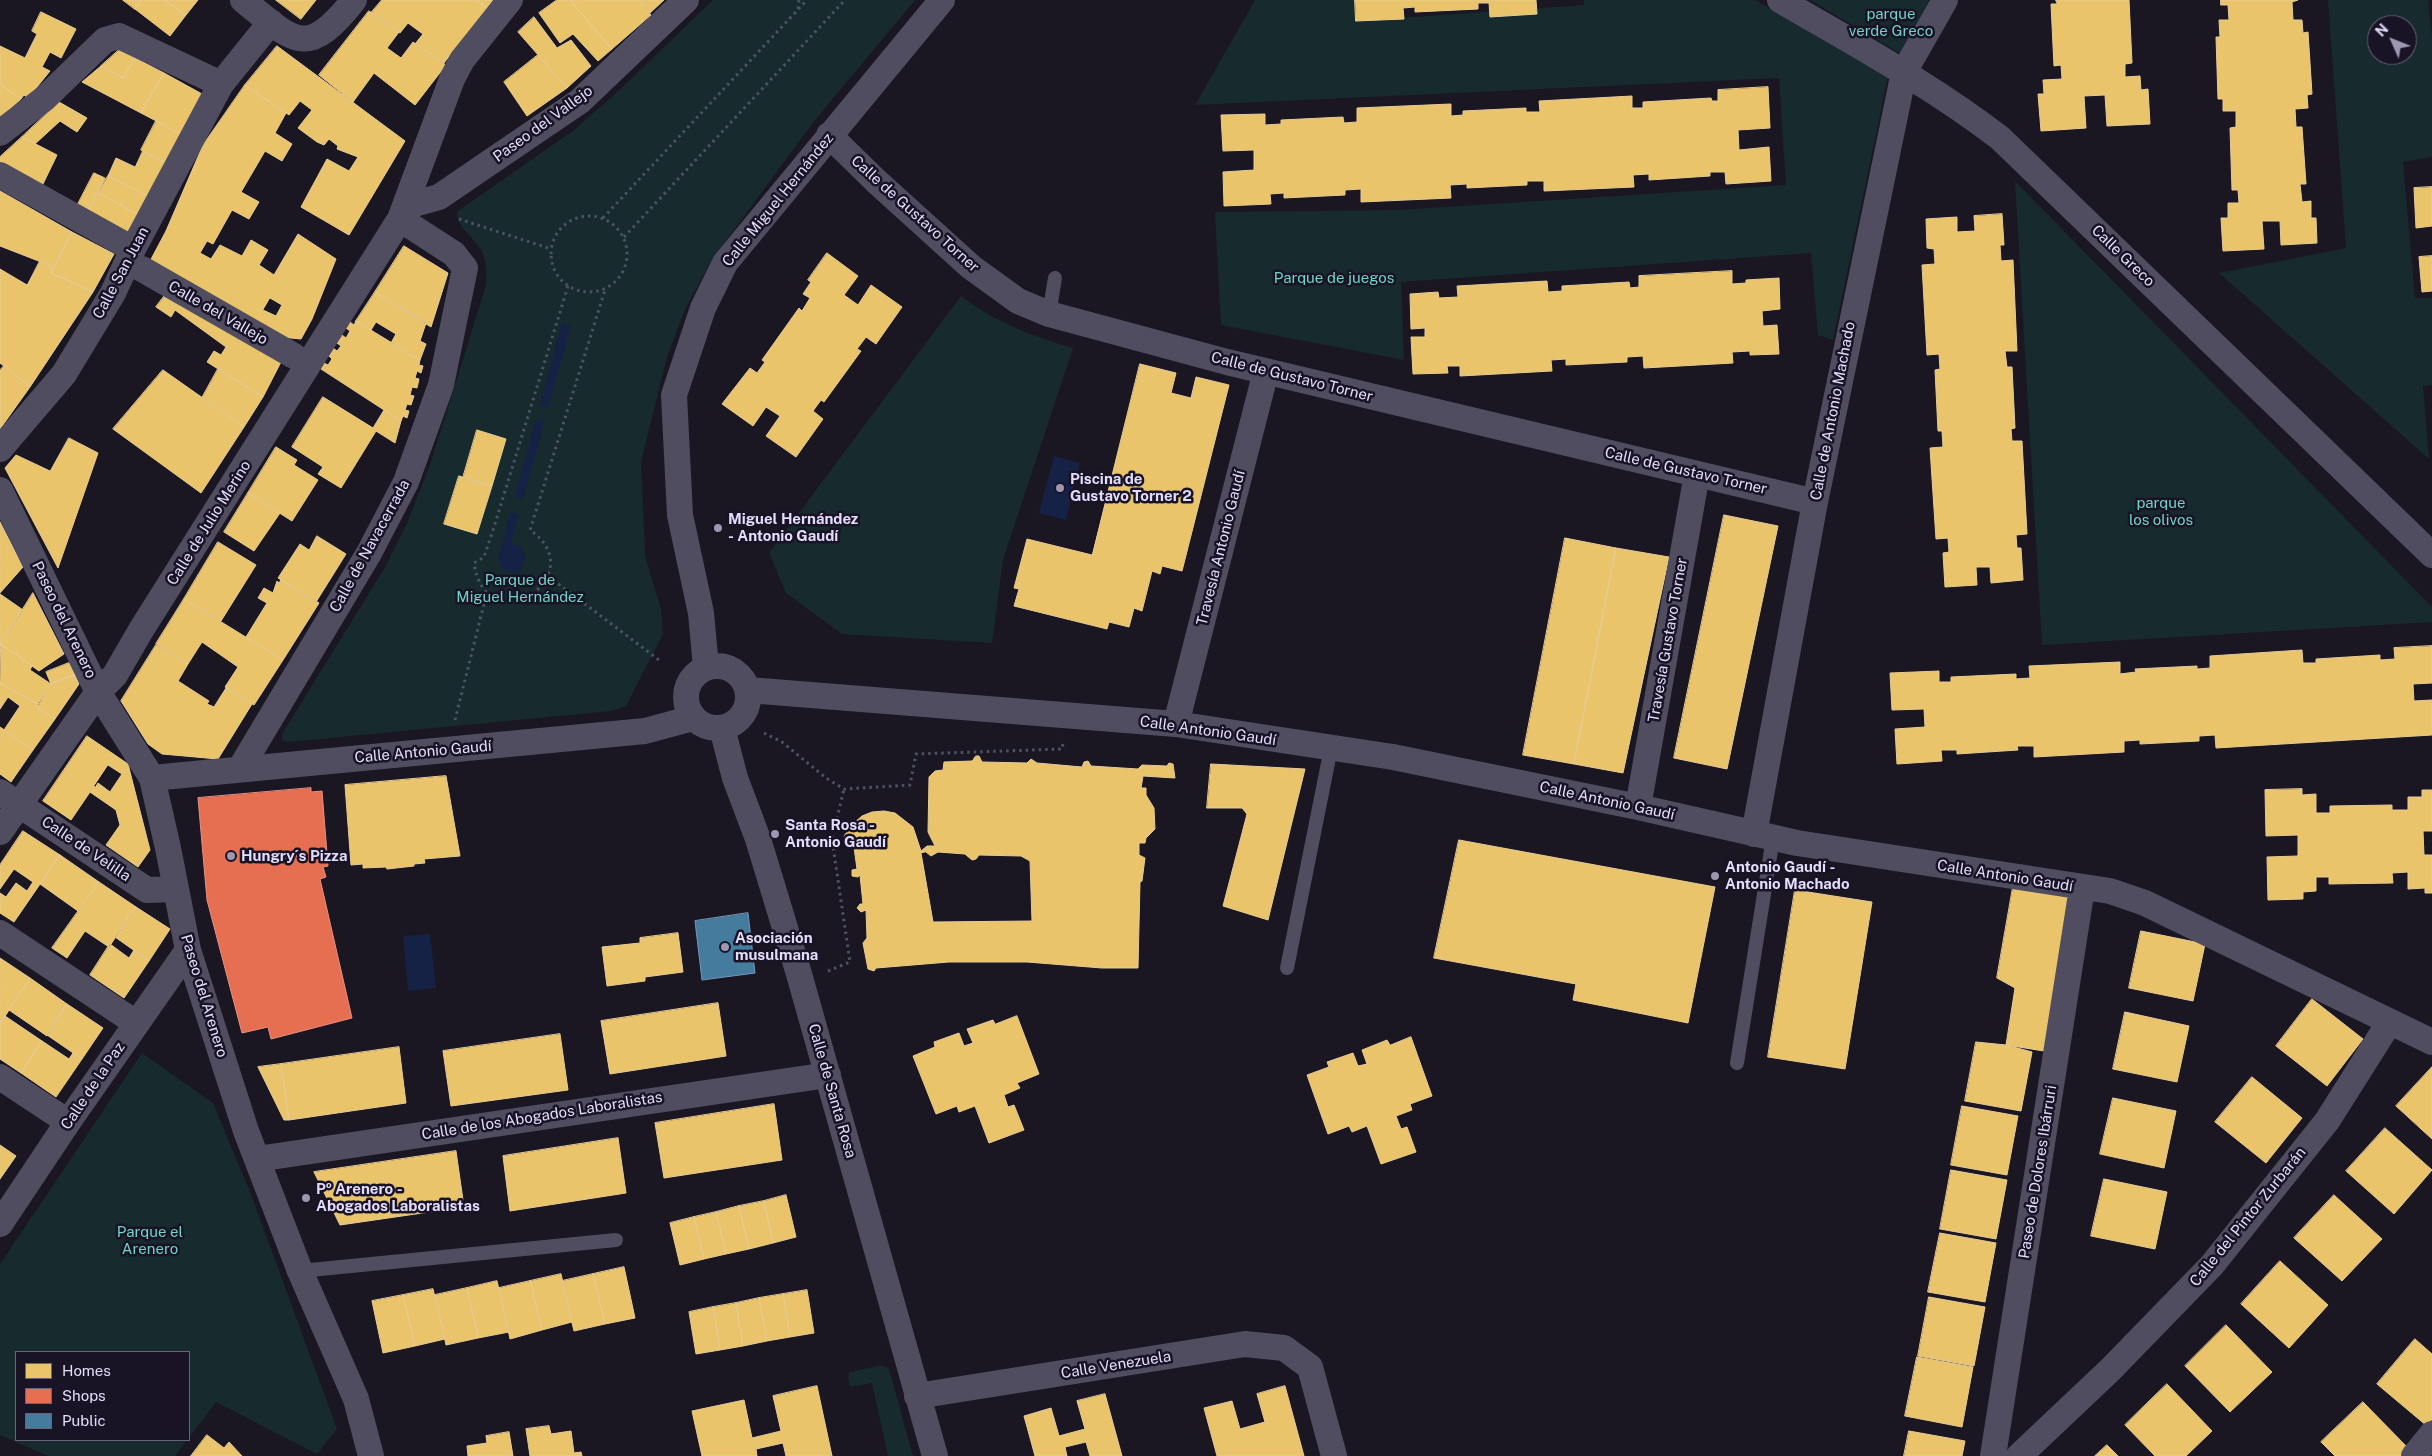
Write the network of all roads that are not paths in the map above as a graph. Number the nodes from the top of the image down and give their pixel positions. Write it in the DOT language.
graph roads {
  1 [pos="243,0"];
  2 [pos="354,0"];
  3 [pos="510,0"];
  4 [pos="686,0"];
  5 [pos="942,0"];
  6 [pos="1780,0"];
  7 [pos="1946,0"];
  8 [pos="271,22"];
  9 [pos="1904,72"];
  10 [pos="221,84"];
  11 [pos="0,133"];
  12 [pos="829,135"];
  13 [pos="0,175"];
  14 [pos="404,212"];
  15 [pos="137,259"];
  16 [pos="1055,278"];
  17 [pos="1049,314"];
  18 [pos="294,356"];
  19 [pos="1266,372"];
  20 [pos="0,449"];
  21 [pos="1697,474"];
  22 [pos="0,490"];
  23 [pos="1815,502"];
  24 [pos="2432,556"];
  25 [pos="706,667"];
  26 [pos="748,690"];
  27 [pos="98,692"];
  28 [pos="693,718"];
  29 [pos="1176,724"];
  30 [pos="722,728"];
  31 [pos="1330,748"];
  32 [pos="240,769"];
  33 [pos="152,778"];
  34 [pos="10,799"];
  35 [pos="1638,807"];
  36 [pos="0,832"];
  37 [pos="1763,836"];
  38 [pos="2082,888"];
  39 [pos="176,890"];
  40 [pos="0,933"];
  41 [pos="188,950"];
  42 [pos="1287,968"];
  43 [pos="136,1023"];
  44 [pos="2389,1023"];
  45 [pos="2432,1042"];
  46 [pos="1737,1063"];
  47 [pos="828,1075"];
  48 [pos="0,1077"];
  49 [pos="68,1122"];
  50 [pos="258,1159"];
  51 [pos="1,1222"];
  52 [pos="616,1240"];
  53 [pos="300,1271"];
  54 [pos="918,1396"];
  55 [pos="2432,1434"];
  56 [pos="371,1456"];
  57 [pos="935,1456"];
  58 [pos="1334,1456"];
  59 [pos="1993,1456"];
  60 [pos="2018,1456"];
  61 [pos="2414,1456"];
  1 -- 8 [label="street"];
  2 -- 8 [label="street"];
  3 -- 14 [label="street, Calle de Julio Merino"];
  4 -- 14 [label="street, Paseo del Vallejo"];
  5 -- 12 [label="street, Calle Miguel Hernández"];
  6 -- 9 [label="street, Calle Greco"];
  7 -- 9 [label="street, Calle de Antonio Machado"];
  8 -- 10 [label="street, Calle San Juan"];
  9 -- 23 [label="street, Calle de Antonio Machado"];
  9 -- 24 [label="street, Calle Greco"];
  10 -- 11 [label="street"];
  10 -- 15 [label="street, Calle San Juan"];
  12 -- 17 [label="street, Calle de Gustavo Torner"];
  12 -- 25 [label="street, Calle Miguel Hernández"];
  13 -- 15 [label="street, Calle del Vallejo"];
  14 -- 27 [label="street, Calle de Julio Merino"];
  14 -- 32 [label="street, Calle de Navacerrada"];
  15 -- 18 [label="street, Calle del Vallejo"];
  15 -- 20 [label="street, Calle San Juan"];
  16 -- 17 [label="lane"];
  17 -- 19 [label="street, Calle de Gustavo Torner"];
  19 -- 21 [label="street, Calle de Gustavo Torner"];
  19 -- 29 [label="street, Travesía Antonio Gaudí"];
  21 -- 23 [label="street, Calle de Gustavo Torner"];
  21 -- 35 [label="street, Travesía Gustavo Torner"];
  22 -- 27 [label="street, Paseo del Arenero"];
  23 -- 37 [label="street, Calle de Antonio Machado"];
  25 -- 26 [label="street"];
  25 -- 28 [label="street"];
  26 -- 29 [label="street, Calle Antonio Gaudí"];
  26 -- 30 [label="street"];
  27 -- 33 [label="street, Paseo del Arenero"];
  27 -- 34 [label="street, Calle de Julio Merino"];
  28 -- 30 [label="street"];
  28 -- 32 [label="street, Calle Antonio Gaudí"];
  29 -- 31 [label="street, Calle Antonio Gaudí"];
  30 -- 47 [label="street, Calle de Santa Rosa"];
  31 -- 35 [label="street, Calle Antonio Gaudí"];
  31 -- 42 [label="lane"];
  32 -- 33 [label="street, Calle Antonio Gaudí"];
  33 -- 39 [label="street, Paseo del Arenero"];
  34 -- 36 [label="street, Calle de Julio Merino"];
  34 -- 39 [label="street, Calle de Velilla"];
  35 -- 37 [label="street, Calle Antonio Gaudí"];
  37 -- 38 [label="street, Calle Antonio Gaudí"];
  37 -- 46 [label="lane"];
  38 -- 44 [label="street, Calle Antonio Gaudí"];
  38 -- 59 [label="street, Paseo de Dolores Ibárruri"];
  39 -- 41 [label="street, Paseo del Arenero"];
  40 -- 43 [label="street"];
  41 -- 43 [label="street, Calle de la Paz"];
  41 -- 50 [label="street, Paseo del Arenero"];
  43 -- 49 [label="street, Calle de la Paz"];
  44 -- 45 [label="street, Calle Antonio Gaudí"];
  44 -- 60 [label="street, Calle del Pintor Zurbarán"];
  47 -- 50 [label="street, Calle de los Abogados Laboralistas"];
  47 -- 54 [label="street, Calle de Santa Rosa"];
  48 -- 49 [label="street"];
  49 -- 51 [label="street, Calle de la Paz"];
  50 -- 53 [label="street, Paseo del Arenero"];
  52 -- 53 [label="lane"];
  53 -- 56 [label="street, Paseo del Arenero"];
  54 -- 57 [label="street, Calle de Santa Rosa"];
  54 -- 58 [label="street, Calle Venezuela"];
  55 -- 61 [label="street"];
}
